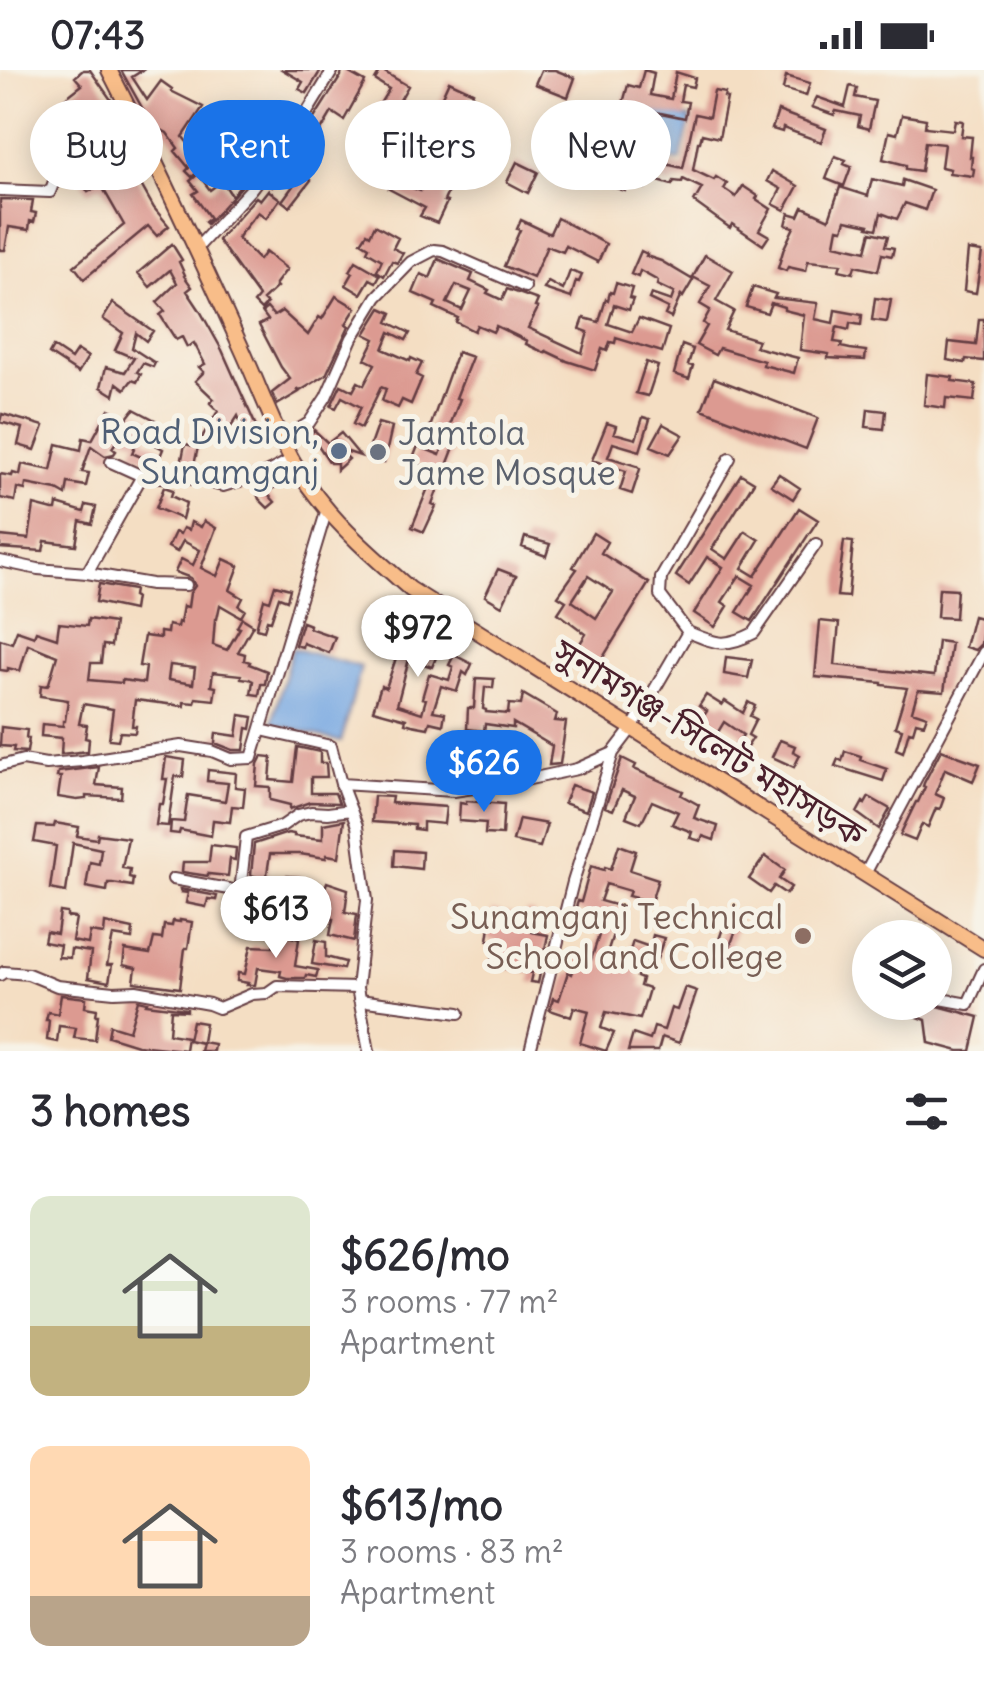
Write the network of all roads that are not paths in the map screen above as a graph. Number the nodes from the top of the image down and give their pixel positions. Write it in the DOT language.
graph roads {
  1 [pos="109,70"];
  2 [pos="332,70"];
  3 [pos="124,100"];
  4 [pos="163,180"];
  5 [pos="0,190"];
  6 [pos="51,190"];
  7 [pos="196,249"];
  8 [pos="525,286"];
  9 [pos="280,441"];
  10 [pos="730,458"];
  11 [pos="292,460"];
  12 [pos="111,462"];
  13 [pos="142,476"];
  14 [pos="327,509"];
  15 [pos="816,544"];
  16 [pos="0,561"];
  17 [pos="87,573"];
  18 [pos="186,585"];
  19 [pos="688,632"];
  20 [pos="984,652"];
  21 [pos="978,677"];
  22 [pos="632,728"];
  23 [pos="261,730"];
  24 [pos="613,753"];
  25 [pos="0,766"];
  26 [pos="341,784"];
  27 [pos="351,810"];
  28 [pos="865,874"];
  29 [pos="174,880"];
  30 [pos="240,892"];
  31 [pos="278,898"];
  32 [pos="984,949"];
  33 [pos="984,970"];
  34 [pos="0,975"];
  35 [pos="358,994"];
  36 [pos="952,1001"];
  37 [pos="459,1013"];
  38 [pos="369,1051"];
  39 [pos="530,1051"];
  1 -- 3 [label="main road, সুনামগঞ্জ-সিলেট মহাসড়ক"];
  2 -- 7 [label="street"];
  4 -- 7 [label="main road, সুনামগঞ্জ-সিলেট মহাসড়ক"];
  5 -- 6 [label="street"];
  7 -- 9 [label="main road, সুনামগঞ্জ-সিলেট মহাসড়ক"];
  8 -- 9 [label="street"];
  9 -- 11 [label="main road, সুনামগঞ্জ-সিলেট মহাসড়ক"];
  10 -- 19 [label="street"];
  11 -- 13 [label="street"];
  11 -- 14 [label="main road, সুনামগঞ্জ-সিলেট মহাসড়ক"];
  12 -- 13 [label="street"];
  13 -- 17 [label="street"];
  14 -- 22 [label="main road, সুনামগঞ্জ-সিলেট মহাসড়ক"];
  14 -- 23 [label="street"];
  15 -- 19 [label="street"];
  16 -- 17 [label="street"];
  17 -- 18 [label="street"];
  19 -- 22 [label="street"];
  20 -- 21 [label="street"];
  21 -- 28 [label="street"];
  22 -- 24 [label="street"];
  22 -- 28 [label="main road, সুনামগঞ্জ-সিলেট মহাসড়ক"];
  23 -- 25 [label="street"];
  23 -- 26 [label="street"];
  24 -- 26 [label="street"];
  24 -- 39 [label="street"];
  26 -- 27 [label="street"];
  27 -- 30 [label="street"];
  27 -- 35 [label="street"];
  28 -- 32 [label="main road, সুনামগঞ্জ-সিলেট মহাসড়ক"];
  29 -- 30 [label="street"];
  30 -- 31 [label="street"];
  33 -- 36 [label="street"];
  34 -- 35 [label="street"];
  35 -- 37 [label="street"];
  35 -- 38 [label="street"];
}
